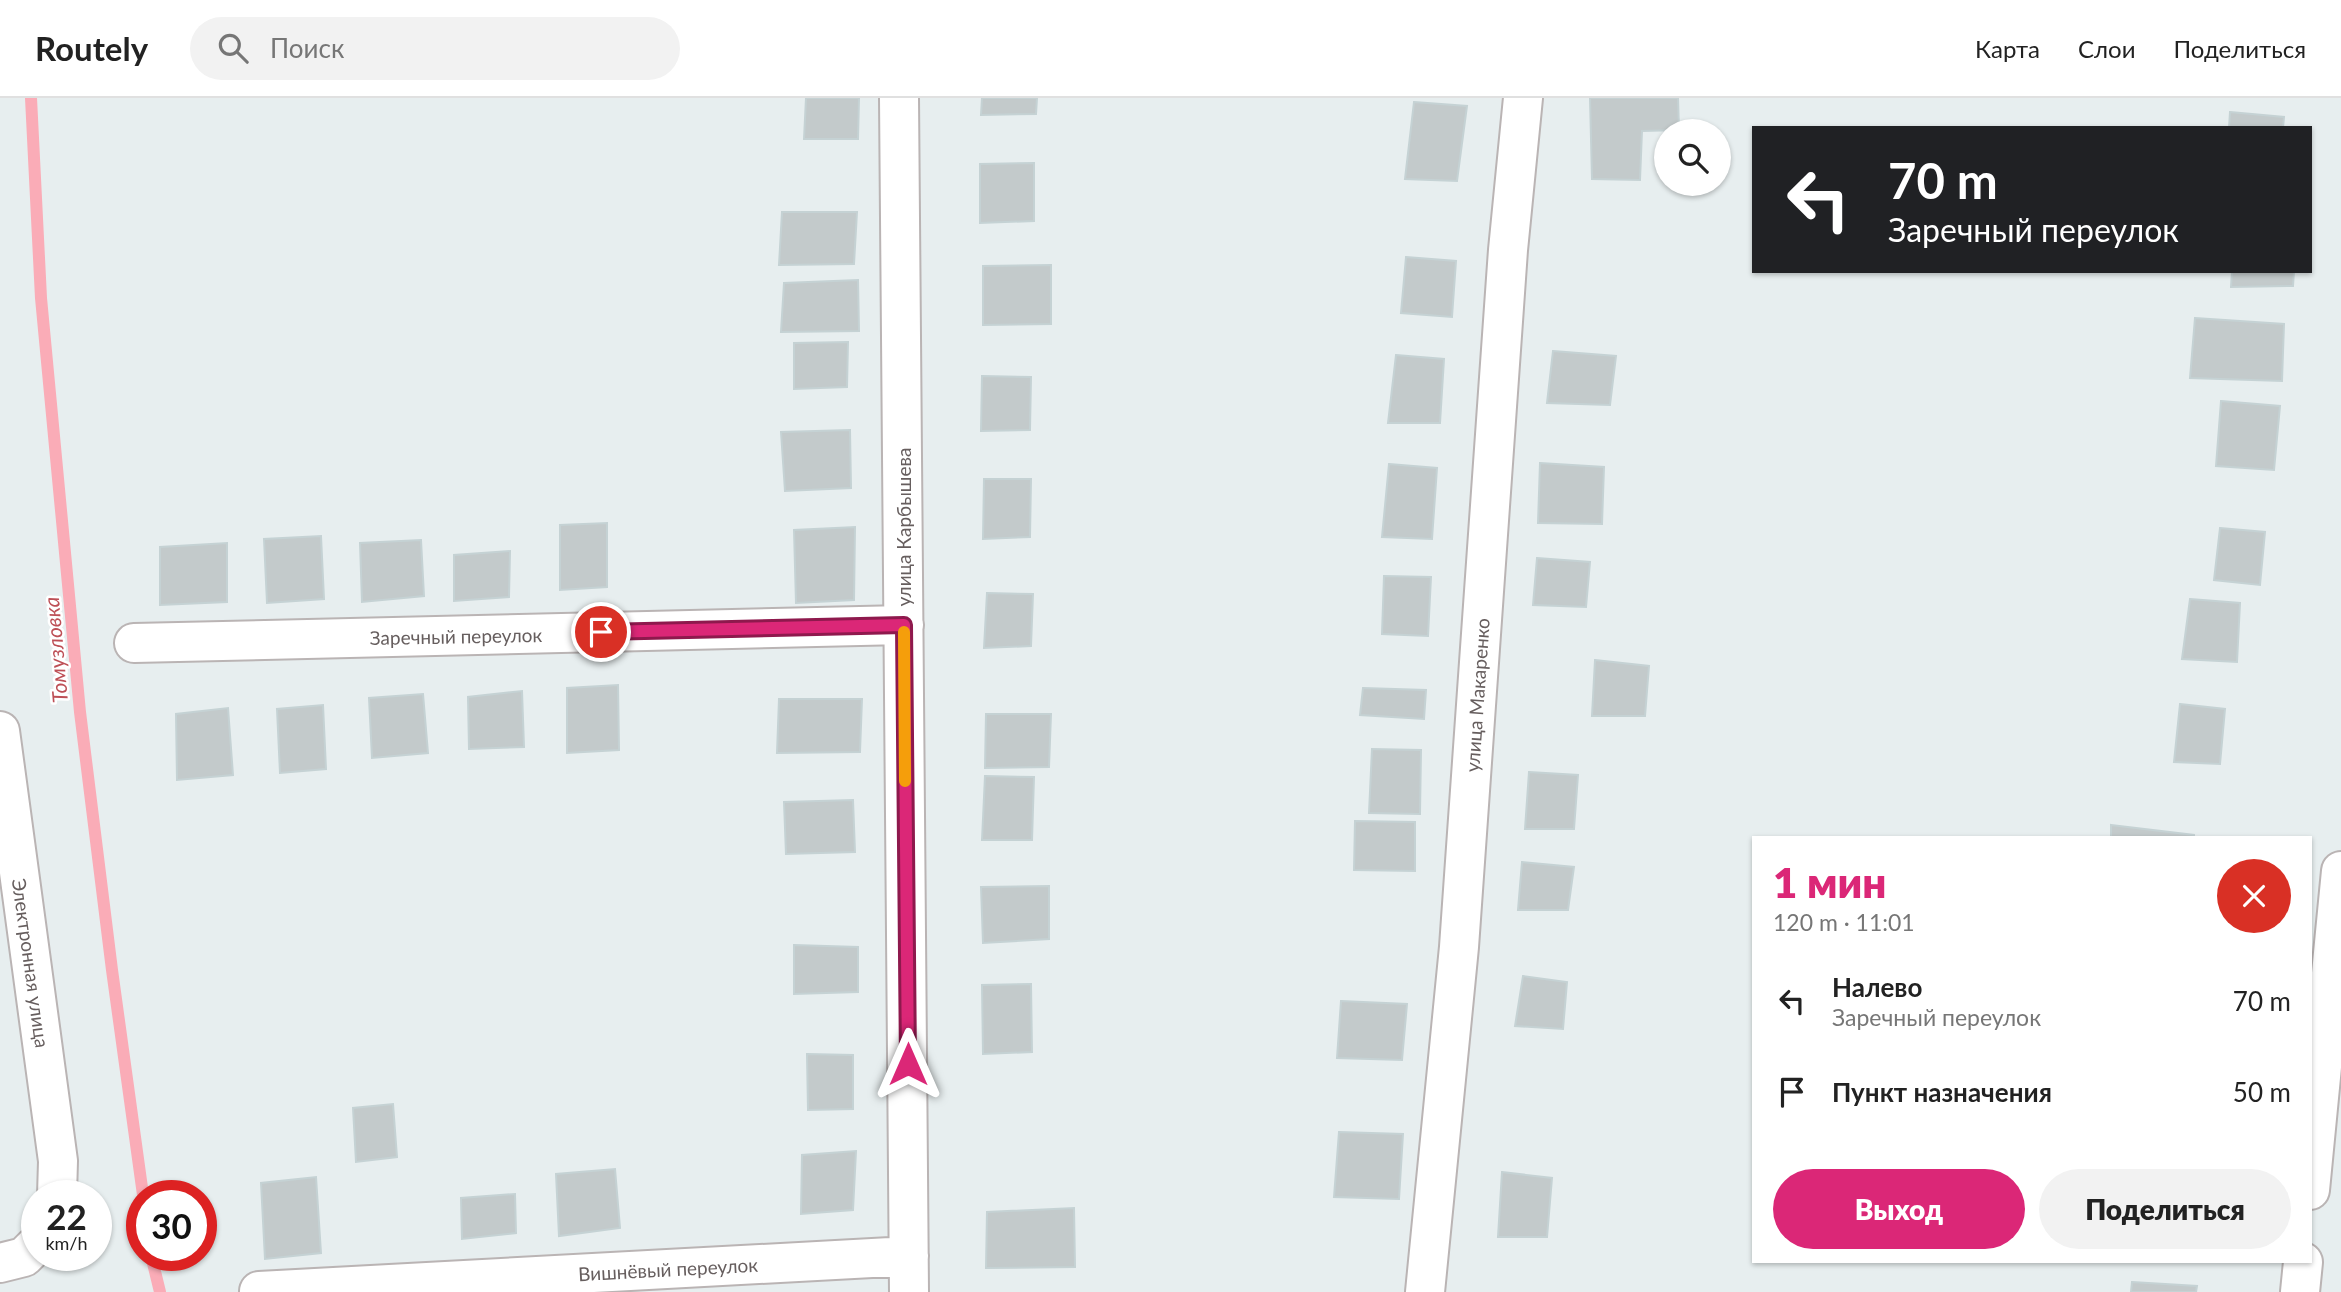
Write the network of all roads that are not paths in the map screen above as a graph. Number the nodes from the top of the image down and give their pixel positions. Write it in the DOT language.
graph roads {
  1 [pos="899,98"];
  2 [pos="1523,98"];
  3 [pos="904,625"];
  4 [pos="134,643"];
  5 [pos="0,731"];
  6 [pos="2341,871"];
  7 [pos="2312,1169"];
  8 [pos="57,1180"];
  9 [pos="21,1258"];
  10 [pos="0,1263"];
  11 [pos="2303,1263"];
  12 [pos="909,1274"];
  13 [pos="259,1291"];
  14 [pos="1425,1292"];
  15 [pos="2300,1292"];
  1 -- 3 [label="street, улица Карбышева"];
  2 -- 14 [label="street, улица Макаренко"];
  3 -- 4 [label="street, Заречный переулок"];
  3 -- 12 [label="street, улица Карбышева"];
  5 -- 8 [label="street, Электронная улица"];
  6 -- 7 [label="street"];
  9 -- 10 [label="street"];
  11 -- 15 [label="street"];
  12 -- 13 [label="street, Вишнёвый переулок"];
}
